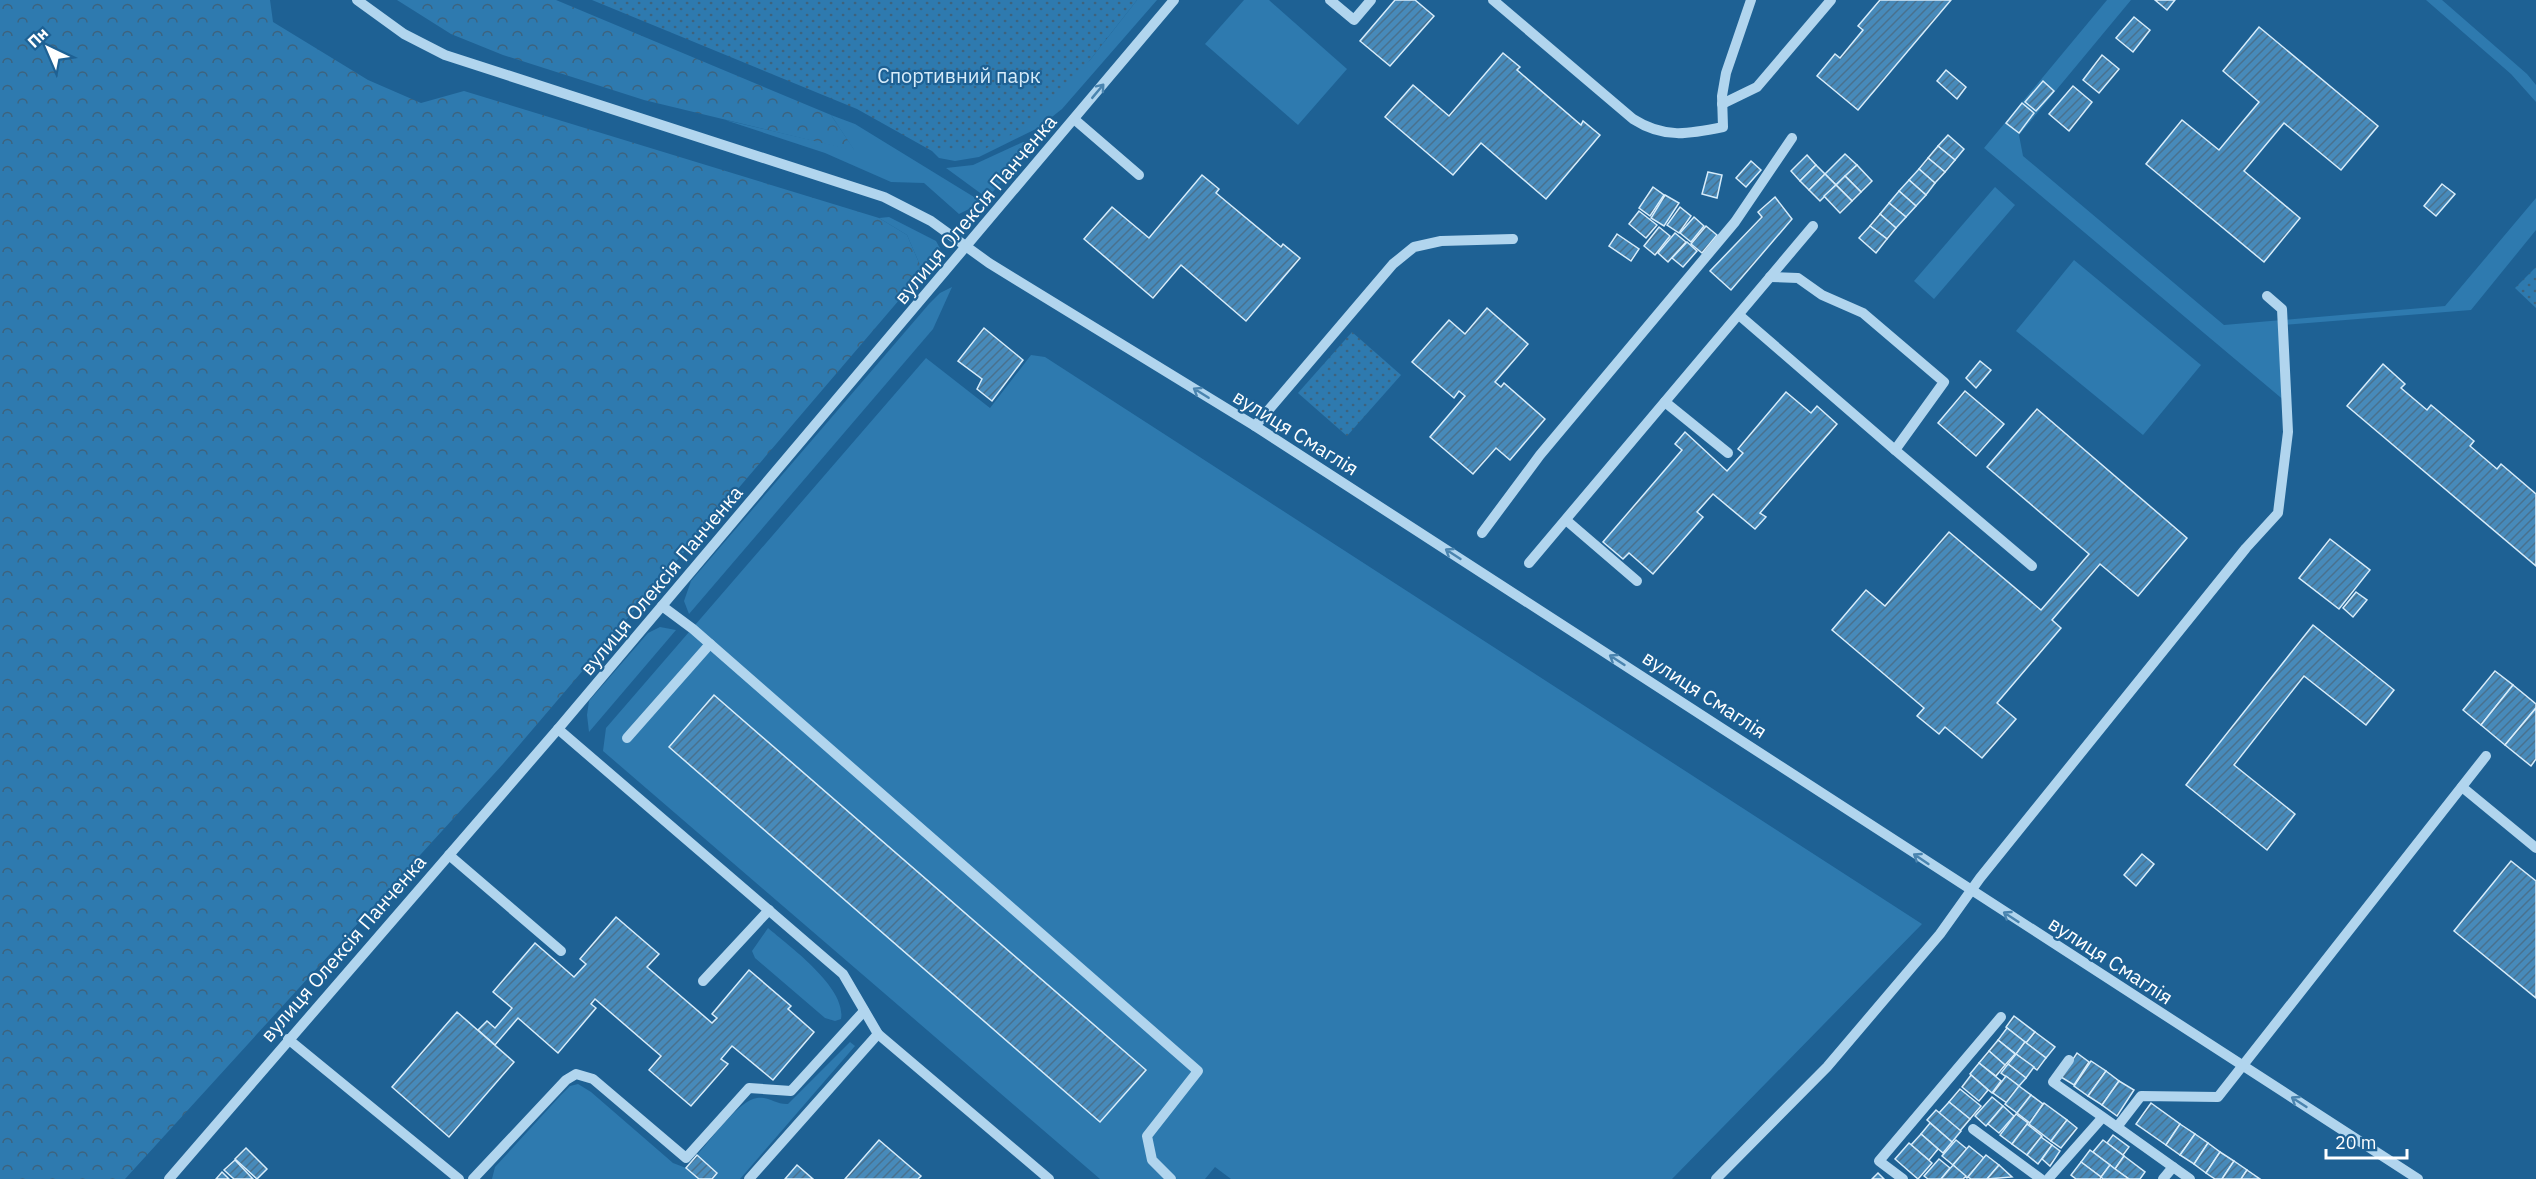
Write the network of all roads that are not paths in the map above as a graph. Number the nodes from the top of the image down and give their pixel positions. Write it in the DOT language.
graph roads {
  1 [pos="357,0"];
  2 [pos="1174,0"];
  3 [pos="1330,0"];
  4 [pos="1371,0"];
  5 [pos="1493,0"];
  6 [pos="1751,0"];
  7 [pos="1831,0"];
  8 [pos="1722,104"];
  9 [pos="1074,119"];
  10 [pos="1792,138"];
  11 [pos="1138,175"];
  12 [pos="1813,226"];
  13 [pos="1513,239"];
  14 [pos="966,248"];
  15 [pos="1770,277"];
  16 [pos="2267,296"];
  17 [pos="1738,315"];
  18 [pos="1665,402"];
  19 [pos="1255,426"];
  20 [pos="1896,450"];
  21 [pos="1728,453"];
  22 [pos="1566,520"];
  23 [pos="1482,533"];
  24 [pos="1529,563"];
  25 [pos="2032,566"];
  26 [pos="1637,581"];
  27 [pos="662,606"];
  28 [pos="710,644"];
  29 [pos="558,729"];
  30 [pos="627,738"];
  31 [pos="2486,756"];
  32 [pos="2462,788"];
  33 [pos="2536,848"];
  34 [pos="449,855"];
  35 [pos="1970,891"];
  36 [pos="769,910"];
  37 [pos="561,951"];
  38 [pos="704,981"];
  39 [pos="864,1011"];
  40 [pos="2001,1017"];
  41 [pos="878,1034"];
  42 [pos="288,1039"];
  43 [pos="2069,1060"];
  44 [pos="2243,1066"];
  45 [pos="2102,1118"];
  46 [pos="2117,1127"];
  47 [pos="1973,1129"];
  48 [pos="2173,1167"];
  49 [pos="169,1179"];
  50 [pos="459,1179"];
  51 [pos="473,1179"];
  52 [pos="750,1179"];
  53 [pos="1049,1179"];
  54 [pos="1171,1179"];
  55 [pos="1716,1179"];
  56 [pos="1903,1179"];
  57 [pos="2041,1179"];
  58 [pos="2048,1179"];
  59 [pos="2163,1179"];
  60 [pos="2190,1179"];
  61 [pos="2418,1179"];
  1 -- 14 [label="street, вулиця Смаглія"];
  9 -- 2 [label="street, вулиця Олексія Панченка, one-way"];
  3 -- 4 [label="street"];
  5 -- 8 [label="street"];
  6 -- 8 [label="street"];
  7 -- 8 [label="street"];
  9 -- 11 [label="street"];
  9 -- 14 [label="street, вулиця Олексія Панченка"];
  10 -- 23 [label="street"];
  12 -- 15 [label="street"];
  13 -- 19 [label="street"];
  19 -- 14 [label="street, вулиця Смаглія, one-way"];
  14 -- 27 [label="street, вулиця Олексія Панченка"];
  15 -- 17 [label="street"];
  15 -- 20 [label="street"];
  16 -- 35 [label="street"];
  17 -- 18 [label="street"];
  17 -- 20 [label="street"];
  18 -- 21 [label="street"];
  18 -- 22 [label="street"];
  35 -- 19 [label="street, вулиця Смаглія, one-way"];
  20 -- 25 [label="street"];
  22 -- 24 [label="street"];
  22 -- 26 [label="street"];
  27 -- 28 [label="street"];
  27 -- 29 [label="street, вулиця Олексія Панченка"];
  28 -- 30 [label="street"];
  28 -- 54 [label="street"];
  29 -- 34 [label="street, вулиця Олексія Панченка"];
  29 -- 36 [label="street"];
  31 -- 32 [label="street"];
  32 -- 33 [label="street"];
  32 -- 44 [label="street"];
  34 -- 37 [label="street"];
  34 -- 42 [label="street, вулиця Олексія Панченка"];
  44 -- 35 [label="street, вулиця Смаглія, one-way"];
  35 -- 55 [label="street"];
  36 -- 38 [label="street"];
  36 -- 39 [label="street"];
  39 -- 41 [label="street"];
  39 -- 51 [label="street"];
  40 -- 56 [label="street"];
  41 -- 52 [label="street"];
  41 -- 53 [label="street"];
  42 -- 49 [label="street, вулиця Олексія Панченка"];
  42 -- 50 [label="street"];
  43 -- 45 [label="street"];
  44 -- 46 [label="street"];
  61 -- 44 [label="street, вулиця Смаглія, one-way"];
  45 -- 46 [label="street"];
  45 -- 58 [label="street"];
  46 -- 48 [label="street"];
  47 -- 57 [label="street"];
  48 -- 59 [label="street"];
  48 -- 60 [label="street"];
}
